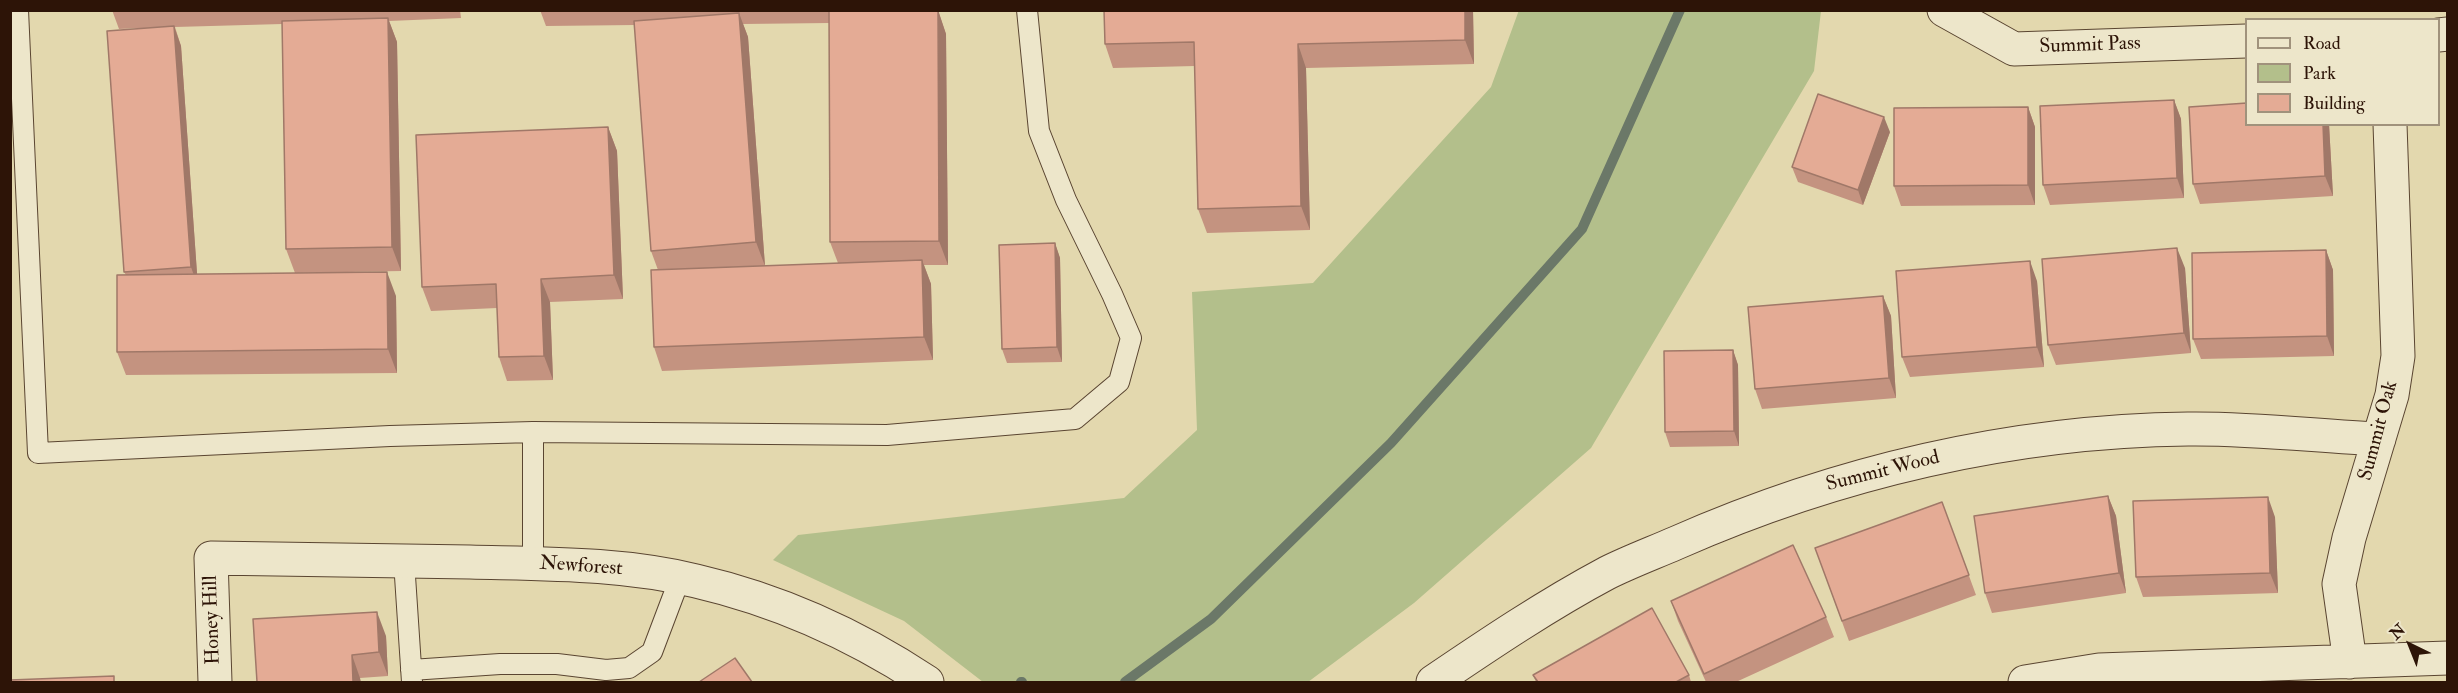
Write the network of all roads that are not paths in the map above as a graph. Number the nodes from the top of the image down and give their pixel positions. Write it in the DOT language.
graph roads {
  1 [pos="18,10"];
  2 [pos="1028,10"];
  3 [pos="1944,10"];
  4 [pos="2245,41"];
  5 [pos="2390,126"];
  6 [pos="533,432"];
  7 [pos="2379,439"];
  8 [pos="211,558"];
  9 [pos="404,561"];
  10 [pos="533,563"];
  11 [pos="681,578"];
  12 [pos="2448,658"];
  13 [pos="2350,662"];
  14 [pos="411,676"];
  15 [pos="215,682"];
  16 [pos="927,682"];
  17 [pos="1432,682"];
  18 [pos="2025,682"];
  1 -- 6 [label="lane"];
  2 -- 6 [label="lane"];
  3 -- 4 [label="street, Summit Pass"];
  5 -- 7 [label="street, Summit Oak"];
  6 -- 10 [label="lane"];
  7 -- 13 [label="street, Summit Oak"];
  7 -- 17 [label="street, Summit Wood"];
  8 -- 9 [label="street, Newforest"];
  8 -- 15 [label="street, Honey Hill"];
  9 -- 10 [label="street, Newforest"];
  9 -- 14 [label="lane"];
  10 -- 11 [label="street, Newforest"];
  11 -- 14 [label="lane"];
  11 -- 16 [label="street, Newforest"];
  12 -- 13 [label="street"];
  13 -- 18 [label="street"];
}
